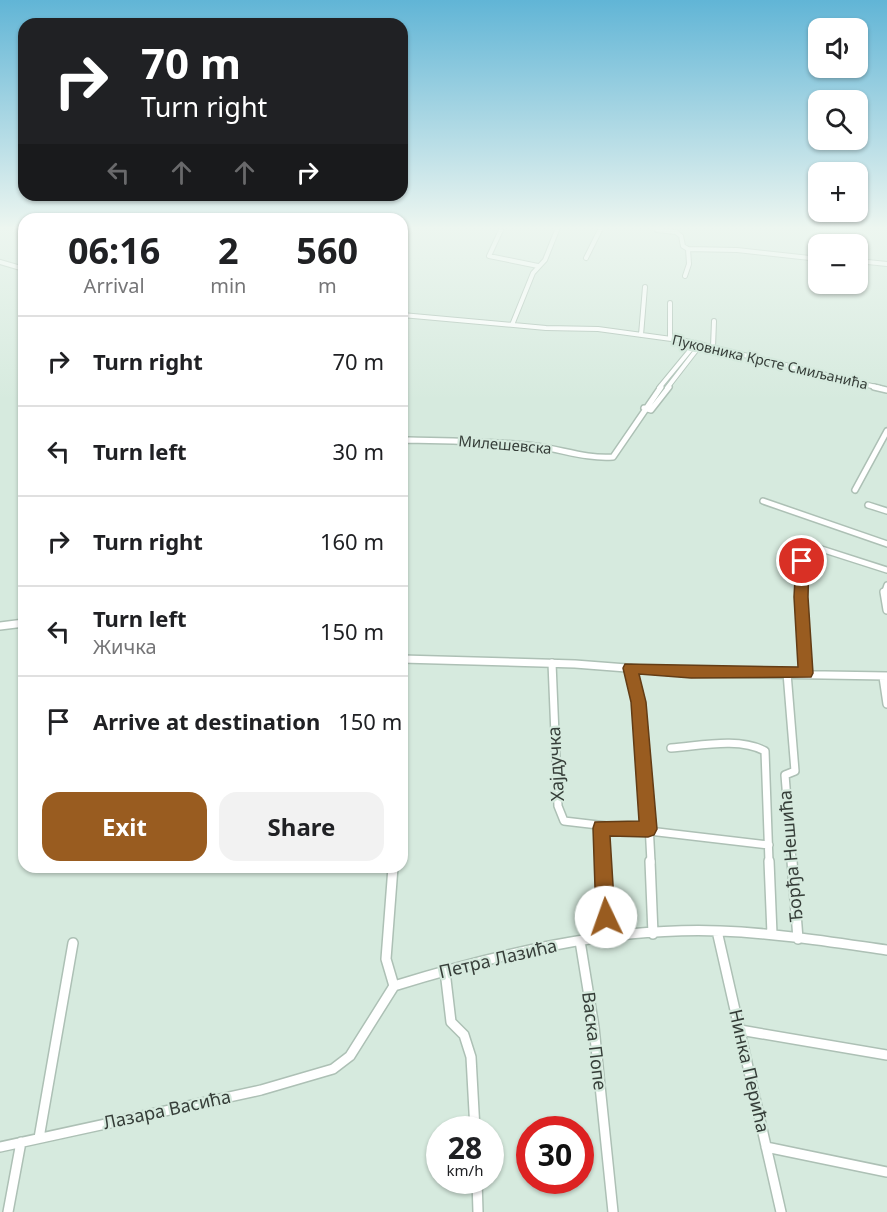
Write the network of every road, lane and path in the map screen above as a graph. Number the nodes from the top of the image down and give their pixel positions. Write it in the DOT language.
graph roads {
  1 [pos="529,287"];
  2 [pos="645,287"];
  3 [pos="670,303"];
  4 [pos="408,316"];
  5 [pos="714,321"];
  6 [pos="512,325"];
  7 [pos="641,335"];
  8 [pos="670,338"];
  9 [pos="699,343"];
  10 [pos="713,347"];
  11 [pos="887,390"];
  12 [pos="887,431"];
  13 [pos="408,440"];
  14 [pos="855,489"];
  15 [pos="763,501"];
  16 [pos="868,505"];
  17 [pos="887,512"];
  18 [pos="887,544"];
  19 [pos="887,570"];
  20 [pos="887,587"];
  21 [pos="887,610"];
  22 [pos="18,624"];
  23 [pos="0,626"];
  24 [pos="408,660"];
  25 [pos="552,663"];
  26 [pos="631,668"];
  27 [pos="788,673"];
  28 [pos="806,673"];
  29 [pos="885,676"];
  30 [pos="887,704"];
  31 [pos="671,748"];
  32 [pos="601,828"];
  33 [pos="648,829"];
  34 [pos="769,845"];
  35 [pos="393,873"];
  36 [pos="717,931"];
  37 [pos="653,934"];
  38 [pos="772,934"];
  39 [pos="607,939"];
  40 [pos="798,939"];
  41 [pos="580,941"];
  42 [pos="73,944"];
  43 [pos="887,950"];
  44 [pos="445,971"];
  45 [pos="393,986"];
  46 [pos="740,1030"];
  47 [pos="887,1055"];
  48 [pos="474,1116"];
  49 [pos="39,1138"];
  50 [pos="21,1142"];
  51 [pos="0,1147"];
  52 [pos="766,1147"];
  53 [pos="887,1172"];
  54 [pos="477,1194"];
  55 [pos="8,1212"];
  56 [pos="478,1212"];
  57 [pos="613,1212"];
  58 [pos="781,1212"];
  1 -- 6 [label="street"];
  2 -- 7 [label="street"];
  3 -- 8 [label="street"];
  4 -- 6 [label="street, Пуковника Крсте Смиљанића"];
  5 -- 10 [label="street"];
  6 -- 7 [label="street, Пуковника Крсте Смиљанића"];
  7 -- 8 [label="street, Пуковника Крсте Смиљанића"];
  8 -- 9 [label="street, Пуковника Крсте Смиљанића"];
  9 -- 10 [label="street, Пуковника Крсте Смиљанића"];
  9 -- 13 [label="street, Милешевска"];
  10 -- 11 [label="street, Пуковника Крсте Смиљанића"];
  12 -- 14 [label="street"];
  15 -- 18 [label="street"];
  16 -- 17 [label="street"];
  19 -- 28 [label="street"];
  20 -- 21 [label="street"];
  22 -- 23 [label="street"];
  24 -- 25 [label="street"];
  25 -- 26 [label="street"];
  25 -- 32 [label="street, Хајдучка"];
  26 -- 27 [label="street"];
  26 -- 33 [label="street"];
  27 -- 28 [label="street"];
  27 -- 40 [label="street, Ђорђа Нешића"];
  28 -- 29 [label="street"];
  29 -- 30 [label="street"];
  31 -- 34 [label="street"];
  32 -- 33 [label="street, Хајдучка"];
  32 -- 39 [label="street"];
  33 -- 34 [label="street, Хајдучка"];
  33 -- 37 [label="street"];
  34 -- 38 [label="street"];
  35 -- 45 [label="street"];
  36 -- 37 [label="street, Петра Лазића"];
  36 -- 38 [label="street, Петра Лазића"];
  36 -- 46 [label="street, Нинка Перића"];
  37 -- 39 [label="street, Петра Лазића"];
  38 -- 40 [label="street, Петра Лазића"];
  39 -- 41 [label="street, Петра Лазића"];
  40 -- 43 [label="street, Петра Лазића"];
  41 -- 44 [label="street, Петра Лазића"];
  41 -- 57 [label="street, Васка Попе"];
  42 -- 49 [label="street"];
  44 -- 45 [label="street, Петра Лазића"];
  44 -- 48 [label="street"];
  45 -- 49 [label="street, Лазара Васића"];
  46 -- 47 [label="street"];
  46 -- 52 [label="street, Нинка Перића"];
  49 -- 50 [label="street, Лазара Васића"];
  50 -- 51 [label="street, Лазара Васића"];
  50 -- 55 [label="street"];
  52 -- 53 [label="street"];
  52 -- 58 [label="street, Нинка Перића"];
  54 -- 56 [label="street"];
}
